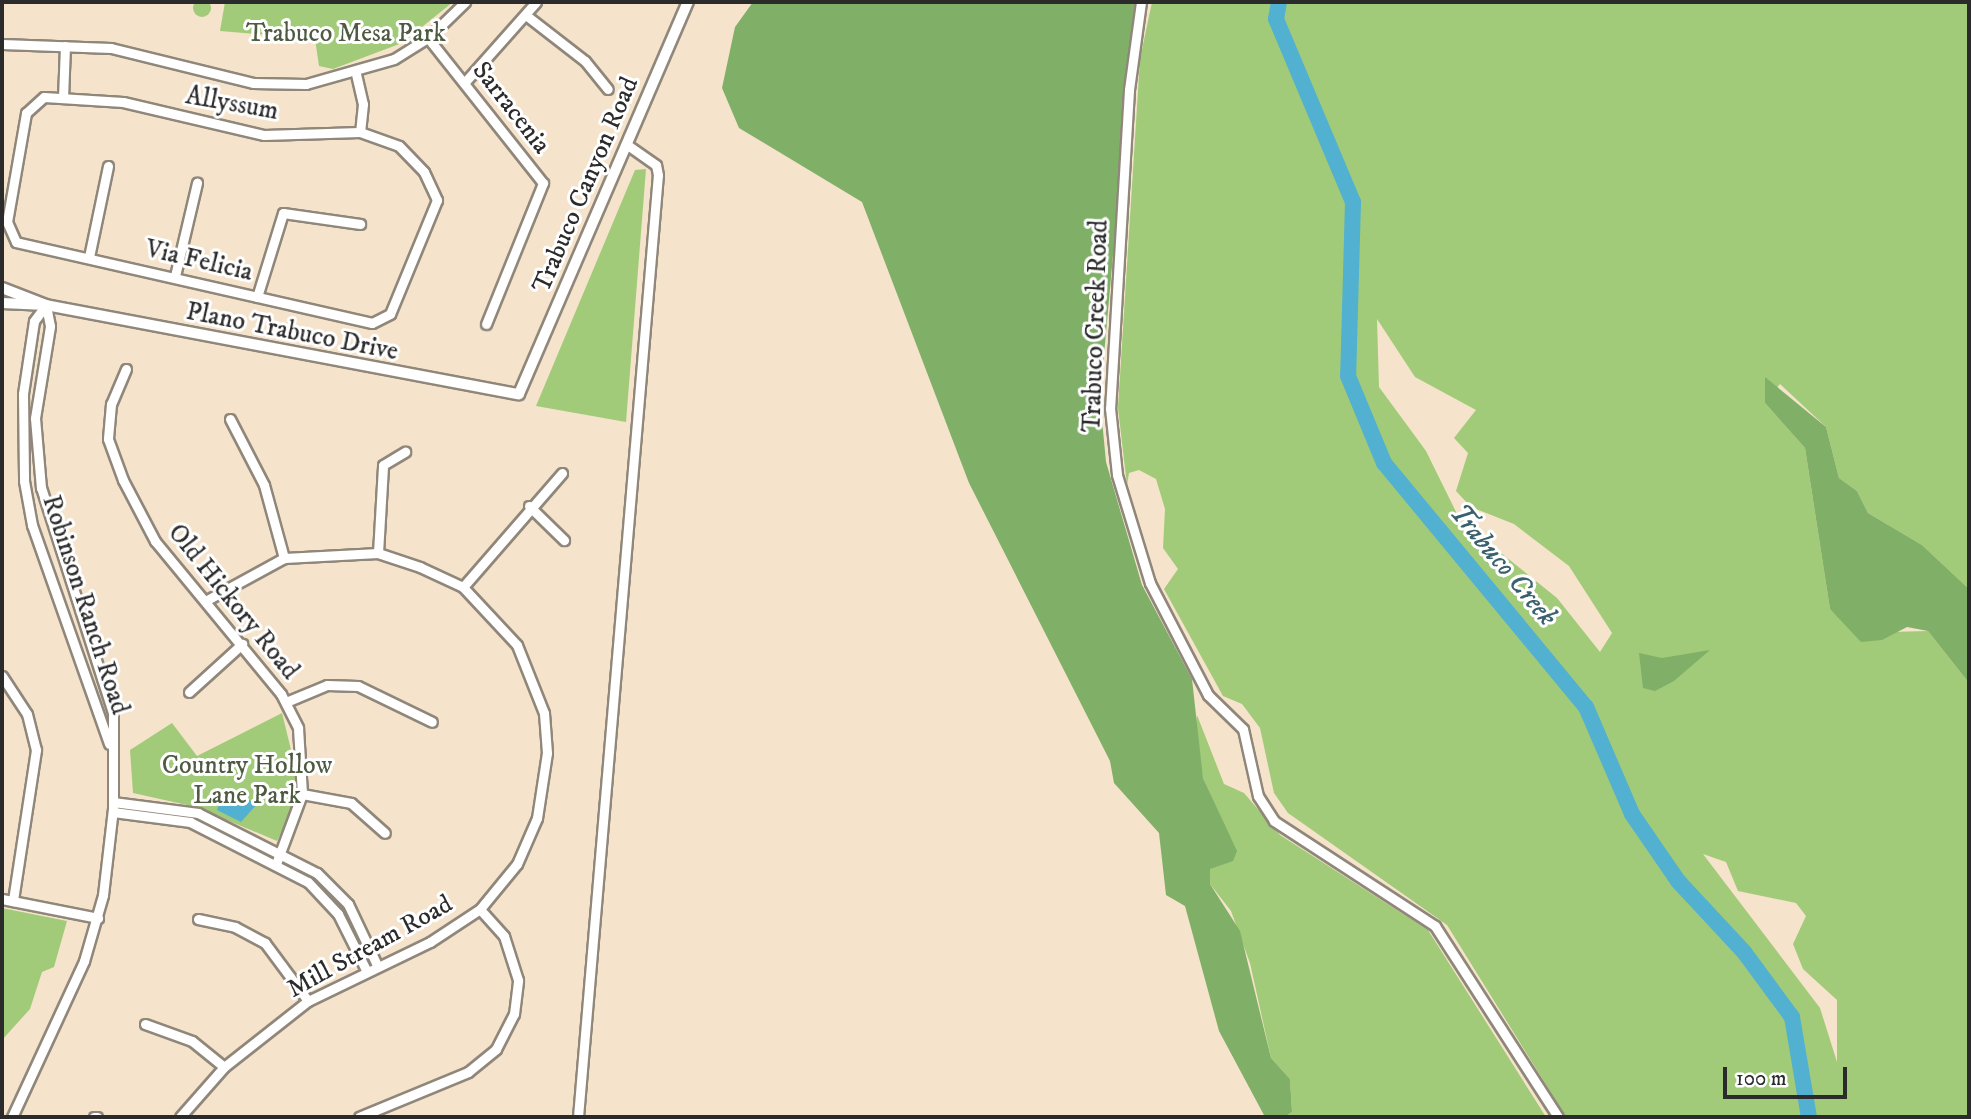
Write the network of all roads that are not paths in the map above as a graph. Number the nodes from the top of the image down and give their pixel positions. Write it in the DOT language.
graph roads {
  1 [pos="466,2"];
  2 [pos="536,2"];
  3 [pos="688,2"];
  4 [pos="1141,2"];
  5 [pos="527,16"];
  6 [pos="428,38"];
  7 [pos="2,44"];
  8 [pos="65,46"];
  9 [pos="356,74"];
  10 [pos="466,82"];
  11 [pos="608,89"];
  12 [pos="63,98"];
  13 [pos="360,132"];
  14 [pos="627,145"];
  15 [pos="108,166"];
  16 [pos="197,184"];
  17 [pos="360,224"];
  18 [pos="7,233"];
  19 [pos="89,257"];
  20 [pos="175,276"];
  21 [pos="2,288"];
  22 [pos="257,297"];
  23 [pos="2,303"];
  24 [pos="46,305"];
  25 [pos="385,320"];
  26 [pos="486,324"];
  27 [pos="126,369"];
  28 [pos="526,385"];
  29 [pos="230,419"];
  30 [pos="405,452"];
  31 [pos="562,473"];
  32 [pos="529,506"];
  33 [pos="564,540"];
  34 [pos="378,553"];
  35 [pos="284,558"];
  36 [pos="463,587"];
  37 [pos="205,601"];
  38 [pos="242,644"];
  39 [pos="3,679"];
  40 [pos="189,692"];
  41 [pos="286,702"];
  42 [pos="432,722"];
  43 [pos="111,749"];
  44 [pos="302,794"];
  45 [pos="113,807"];
  46 [pos="385,833"];
  47 [pos="283,855"];
  48 [pos="276,864"];
  49 [pos="2,899"];
  50 [pos="13,901"];
  51 [pos="480,909"];
  52 [pos="98,918"];
  53 [pos="198,919"];
  54 [pos="377,965"];
  55 [pos="366,970"];
  56 [pos="308,1001"];
  57 [pos="145,1024"];
  58 [pos="224,1067"];
  59 [pos="12,1117"];
  60 [pos="180,1117"];
  61 [pos="359,1117"];
  62 [pos="578,1117"];
  63 [pos="1558,1117"];
  1 -- 6 [label="street"];
  2 -- 5 [label="street"];
  3 -- 14 [label="main road, Trabuco Canyon Road"];
  4 -- 63 [label="street, Trabuco Creek Road"];
  5 -- 10 [label="street"];
  5 -- 11 [label="street"];
  6 -- 9 [label="street"];
  6 -- 10 [label="street, Sarracenia"];
  7 -- 8 [label="street"];
  8 -- 9 [label="street"];
  8 -- 12 [label="street"];
  9 -- 13 [label="street"];
  10 -- 26 [label="street, Sarracenia"];
  12 -- 13 [label="street, Allyssum"];
  12 -- 18 [label="street, Allyssum"];
  13 -- 25 [label="street, Allyssum"];
  14 -- 28 [label="main road, Trabuco Canyon Road"];
  14 -- 62 [label="street"];
  15 -- 19 [label="street"];
  16 -- 20 [label="street"];
  17 -- 22 [label="street"];
  18 -- 19 [label="street, Via Felicia"];
  19 -- 20 [label="street, Via Felicia"];
  20 -- 22 [label="street, Via Felicia"];
  21 -- 24 [label="main road, Plano Trabuco Drive"];
  22 -- 25 [label="street, Via Felicia"];
  23 -- 24 [label="main road, Plano Trabuco Drive"];
  24 -- 28 [label="main road, Plano Trabuco Drive"];
  24 -- 43 [label="street, Robinson Ranch Road"];
  24 -- 43 [label="street, Robinson Ranch Road"];
  27 -- 37 [label="street, Old Hickory Road"];
  29 -- 35 [label="street"];
  30 -- 34 [label="street"];
  31 -- 32 [label="street"];
  32 -- 33 [label="street"];
  32 -- 36 [label="street"];
  34 -- 35 [label="street, Mill Stream Road"];
  34 -- 36 [label="street, Mill Stream Road"];
  35 -- 37 [label="street, Mill Stream Road"];
  36 -- 51 [label="street, Mill Stream Road"];
  37 -- 38 [label="street, Old Hickory Road"];
  38 -- 40 [label="street"];
  38 -- 41 [label="street, Old Hickory Road"];
  39 -- 50 [label="street"];
  41 -- 42 [label="street"];
  41 -- 44 [label="street, Old Hickory Road"];
  43 -- 45 [label="street, Robinson Ranch Road"];
  44 -- 46 [label="street"];
  44 -- 47 [label="street, Old Hickory Road"];
  45 -- 47 [label="street"];
  45 -- 48 [label="street"];
  45 -- 52 [label="street, Robinson Ranch Road"];
  47 -- 48 [label="street, Old Hickory Road"];
  47 -- 54 [label="street"];
  48 -- 55 [label="street"];
  49 -- 50 [label="street"];
  50 -- 52 [label="street"];
  51 -- 54 [label="street, Mill Stream Road"];
  51 -- 61 [label="street"];
  52 -- 59 [label="street, Robinson Ranch Road"];
  53 -- 56 [label="street"];
  54 -- 55 [label="street, Mill Stream Road"];
  55 -- 56 [label="street, Mill Stream Road"];
  56 -- 58 [label="street, Mill Stream Road"];
  57 -- 58 [label="street"];
  58 -- 60 [label="street, Mill Stream Road"];
}
